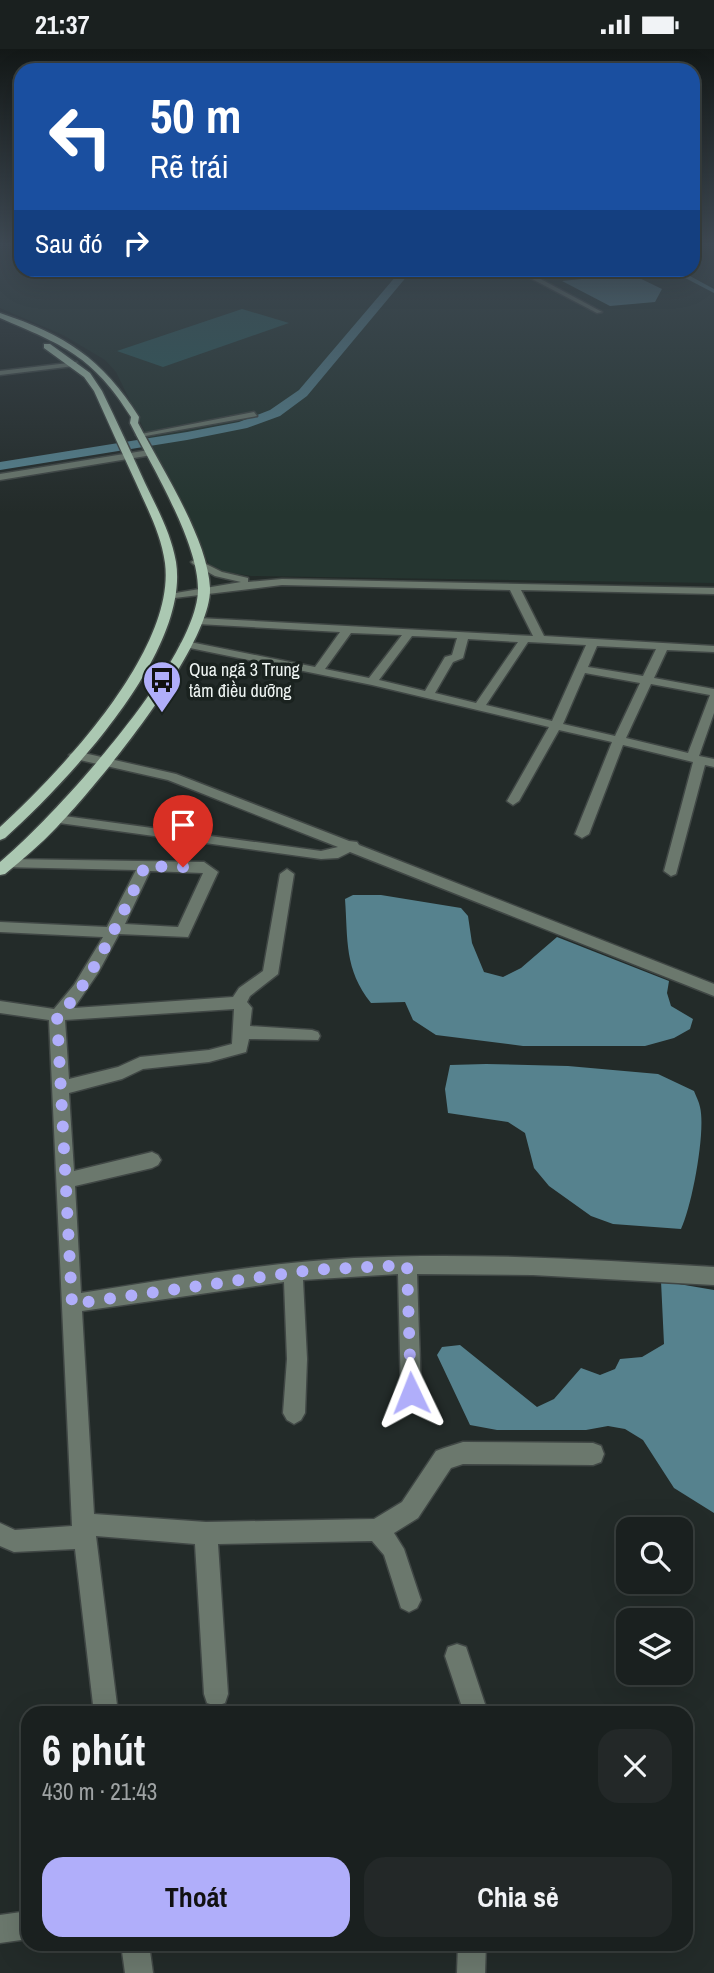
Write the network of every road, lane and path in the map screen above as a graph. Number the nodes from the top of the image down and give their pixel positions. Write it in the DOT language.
graph roads {
  1 [pos="18,333"];
  2 [pos="36,333"];
  3 [pos="74,364"];
  4 [pos="0,373"];
  5 [pos="254,415"];
  6 [pos="144,443"];
  7 [pos="125,449"];
  8 [pos="0,477"];
  9 [pos="197,562"];
  10 [pos="256,583"];
  11 [pos="514,587"];
  12 [pos="204,590"];
  13 [pos="714,591"];
  14 [pos="170,597"];
  15 [pos="198,621"];
  16 [pos="347,630"];
  17 [pos="409,633"];
  18 [pos="463,636"];
  19 [pos="525,639"];
  20 [pos="540,640"];
  21 [pos="593,643"];
  22 [pos="185,644"];
  23 [pos="663,646"];
  24 [pos="714,649"];
  25 [pos="582,669"];
  26 [pos="318,671"];
  27 [pos="647,681"];
  28 [pos="372,682"];
  29 [pos="428,695"];
  30 [pos="714,695"];
  31 [pos="479,707"];
  32 [pos="556,725"];
  33 [pos="619,740"];
  34 [pos="75,755"];
  35 [pos="702,760"];
  36 [pos="105,761"];
  37 [pos="513,801"];
  38 [pos="57,819"];
  39 [pos="582,834"];
  40 [pos="0,835"];
  41 [pos="352,845"];
  42 [pos="145,866"];
  43 [pos="4,867"];
  44 [pos="671,871"];
  45 [pos="287,874"];
  46 [pos="0,927"];
  47 [pos="113,930"];
  48 [pos="713,986"];
  49 [pos="238,1003"];
  50 [pos="0,1007"];
  51 [pos="57,1015"];
  52 [pos="243,1032"];
  53 [pos="312,1035"];
  54 [pos="61,1088"];
  55 [pos="152,1160"];
  56 [pos="65,1181"];
  57 [pos="407,1265"];
  58 [pos="293,1272"];
  59 [pos="714,1276"];
  60 [pos="72,1304"];
  61 [pos="411,1393"];
  62 [pos="294,1413"];
  63 [pos="593,1454"];
  64 [pos="83,1530"];
  65 [pos="377,1530"];
  66 [pos="206,1533"];
  67 [pos="0,1534"];
  68 [pos="410,1600"];
  69 [pos="457,1656"];
  70 [pos="216,1694"];
  71 [pos="105,1706"];
  72 [pos="474,1706"];
  73 [pos="21,1926"];
  74 [pos="0,1929"];
  75 [pos="136,1951"];
  76 [pos="472,1951"];
  77 [pos="139,1973"];
  78 [pos="471,1973"];
  1 -- 3 [label="main road"];
  2 -- 6 [label="main road"];
  3 -- 4 [label="street"];
  3 -- 7 [label="main road"];
  5 -- 6 [label="street"];
  6 -- 7 [label="street"];
  6 -- 9 [label="main road"];
  7 -- 8 [label="street"];
  7 -- 14 [label="main road"];
  9 -- 10 [label="street"];
  9 -- 12 [label="main road"];
  10 -- 11 [label="street"];
  10 -- 12 [label="street"];
  11 -- 13 [label="street"];
  11 -- 20 [label="street"];
  12 -- 14 [label="street"];
  12 -- 15 [label="main road"];
  14 -- 34 [label="main road"];
  15 -- 16 [label="street"];
  15 -- 22 [label="main road"];
  16 -- 17 [label="street"];
  16 -- 26 [label="street"];
  17 -- 18 [label="street"];
  17 -- 28 [label="street"];
  18 -- 19 [label="street"];
  18 -- 29 [label="street"];
  19 -- 20 [label="street"];
  19 -- 31 [label="street"];
  20 -- 21 [label="street"];
  21 -- 23 [label="street"];
  21 -- 25 [label="street"];
  22 -- 26 [label="street"];
  22 -- 36 [label="main road"];
  23 -- 24 [label="street"];
  23 -- 27 [label="street"];
  25 -- 27 [label="street"];
  25 -- 32 [label="street"];
  26 -- 28 [label="street"];
  27 -- 30 [label="street"];
  27 -- 33 [label="street"];
  28 -- 29 [label="street"];
  29 -- 31 [label="street"];
  30 -- 35 [label="street"];
  31 -- 32 [label="street"];
  32 -- 33 [label="street"];
  32 -- 37 [label="street"];
  33 -- 35 [label="street"];
  33 -- 39 [label="street"];
  34 -- 36 [label="street"];
  34 -- 40 [label="main road"];
  35 -- 44 [label="street"];
  36 -- 38 [label="main road"];
  36 -- 41 [label="street"];
  38 -- 41 [label="street"];
  38 -- 43 [label="main road"];
  41 -- 48 [label="street"];
  42 -- 43 [label="street"];
  42 -- 47 [label="street"];
  42 -- 47 [label="street"];
  45 -- 49 [label="street"];
  46 -- 47 [label="street"];
  47 -- 51 [label="street"];
  49 -- 51 [label="street"];
  49 -- 52 [label="street"];
  50 -- 51 [label="street"];
  51 -- 54 [label="street"];
  52 -- 53 [label="street"];
  52 -- 54 [label="street"];
  54 -- 56 [label="street"];
  55 -- 56 [label="street"];
  56 -- 60 [label="street"];
  57 -- 58 [label="street"];
  57 -- 59 [label="street"];
  57 -- 61 [label="street"];
  58 -- 60 [label="street"];
  58 -- 62 [label="street"];
  60 -- 64 [label="street"];
  63 -- 65 [label="street"];
  64 -- 66 [label="street"];
  64 -- 67 [label="street"];
  64 -- 71 [label="street"];
  65 -- 66 [label="street"];
  65 -- 68 [label="street"];
  66 -- 70 [label="street"];
  69 -- 72 [label="street"];
  73 -- 74 [label="street"];
  75 -- 77 [label="street"];
  76 -- 78 [label="street"];
}
